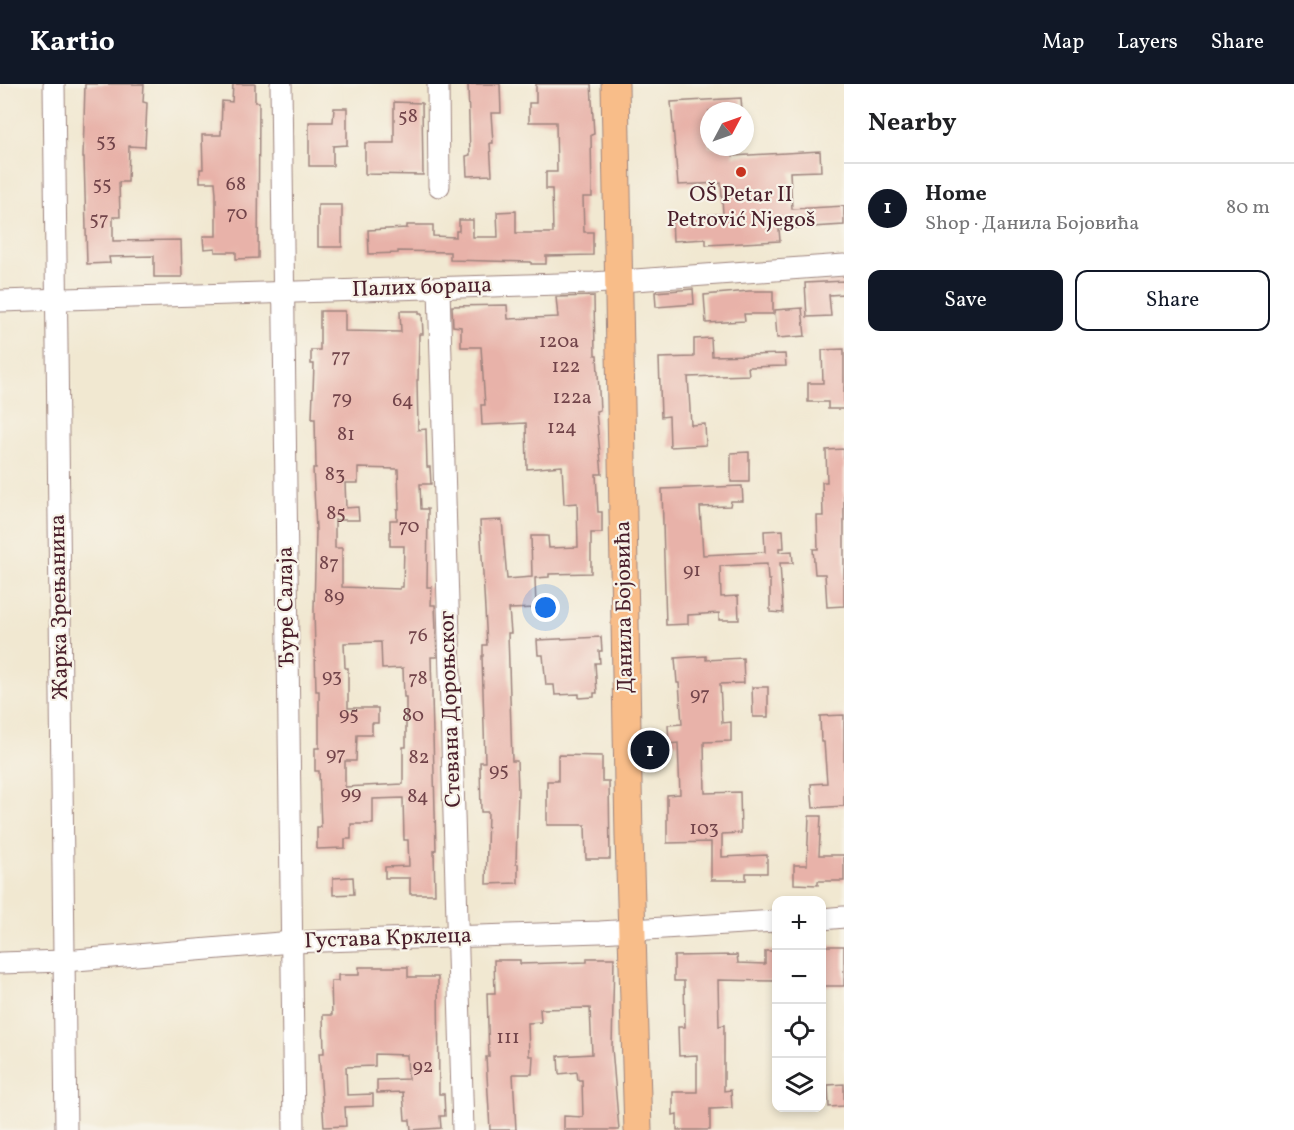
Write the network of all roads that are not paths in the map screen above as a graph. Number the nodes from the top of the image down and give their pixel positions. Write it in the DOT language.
graph roads {
  1 [pos="54,84"];
  2 [pos="281,84"];
  3 [pos="438,84"];
  4 [pos="615,84"];
  5 [pos="439,186"];
  6 [pos="844,265"];
  7 [pos="619,281"];
  8 [pos="439,288"];
  9 [pos="284,292"];
  10 [pos="57,300"];
  11 [pos="0,301"];
  12 [pos="844,917"];
  13 [pos="826,919"];
  14 [pos="772,921"];
  15 [pos="632,930"];
  16 [pos="458,937"];
  17 [pos="292,942"];
  18 [pos="64,961"];
  19 [pos="0,963"];
  20 [pos="66,1130"];
  21 [pos="294,1130"];
  22 [pos="463,1130"];
  23 [pos="638,1130"];
  1 -- 10 [label="street, Жарка Зрењанина"];
  2 -- 9 [label="street, Ђуре Салаја"];
  3 -- 5 [label="street"];
  4 -- 7 [label="main road, Данила Бојовића"];
  6 -- 7 [label="street, Палих бораца"];
  7 -- 8 [label="street, Палих бораца"];
  7 -- 15 [label="main road, Данила Бојовића"];
  8 -- 9 [label="street, Палих бораца"];
  8 -- 16 [label="street, Стевана Дороњског"];
  9 -- 10 [label="street, Палих бораца"];
  9 -- 17 [label="street, Ђуре Салаја"];
  10 -- 11 [label="street, Палих бораца"];
  10 -- 18 [label="street, Жарка Зрењанина"];
  12 -- 13 [label="street"];
  14 -- 15 [label="street, Густава Крклеца"];
  15 -- 16 [label="street, Густава Крклеца"];
  15 -- 23 [label="main road, Данила Бојовића"];
  16 -- 17 [label="street, Густава Крклеца"];
  16 -- 22 [label="street, Стевана Дороњског"];
  17 -- 18 [label="street, Густава Крклеца"];
  17 -- 21 [label="street, Ђуре Салаја"];
  18 -- 19 [label="street, Густава Крклеца"];
  18 -- 20 [label="street, Жарка Зрењанина"];
}
